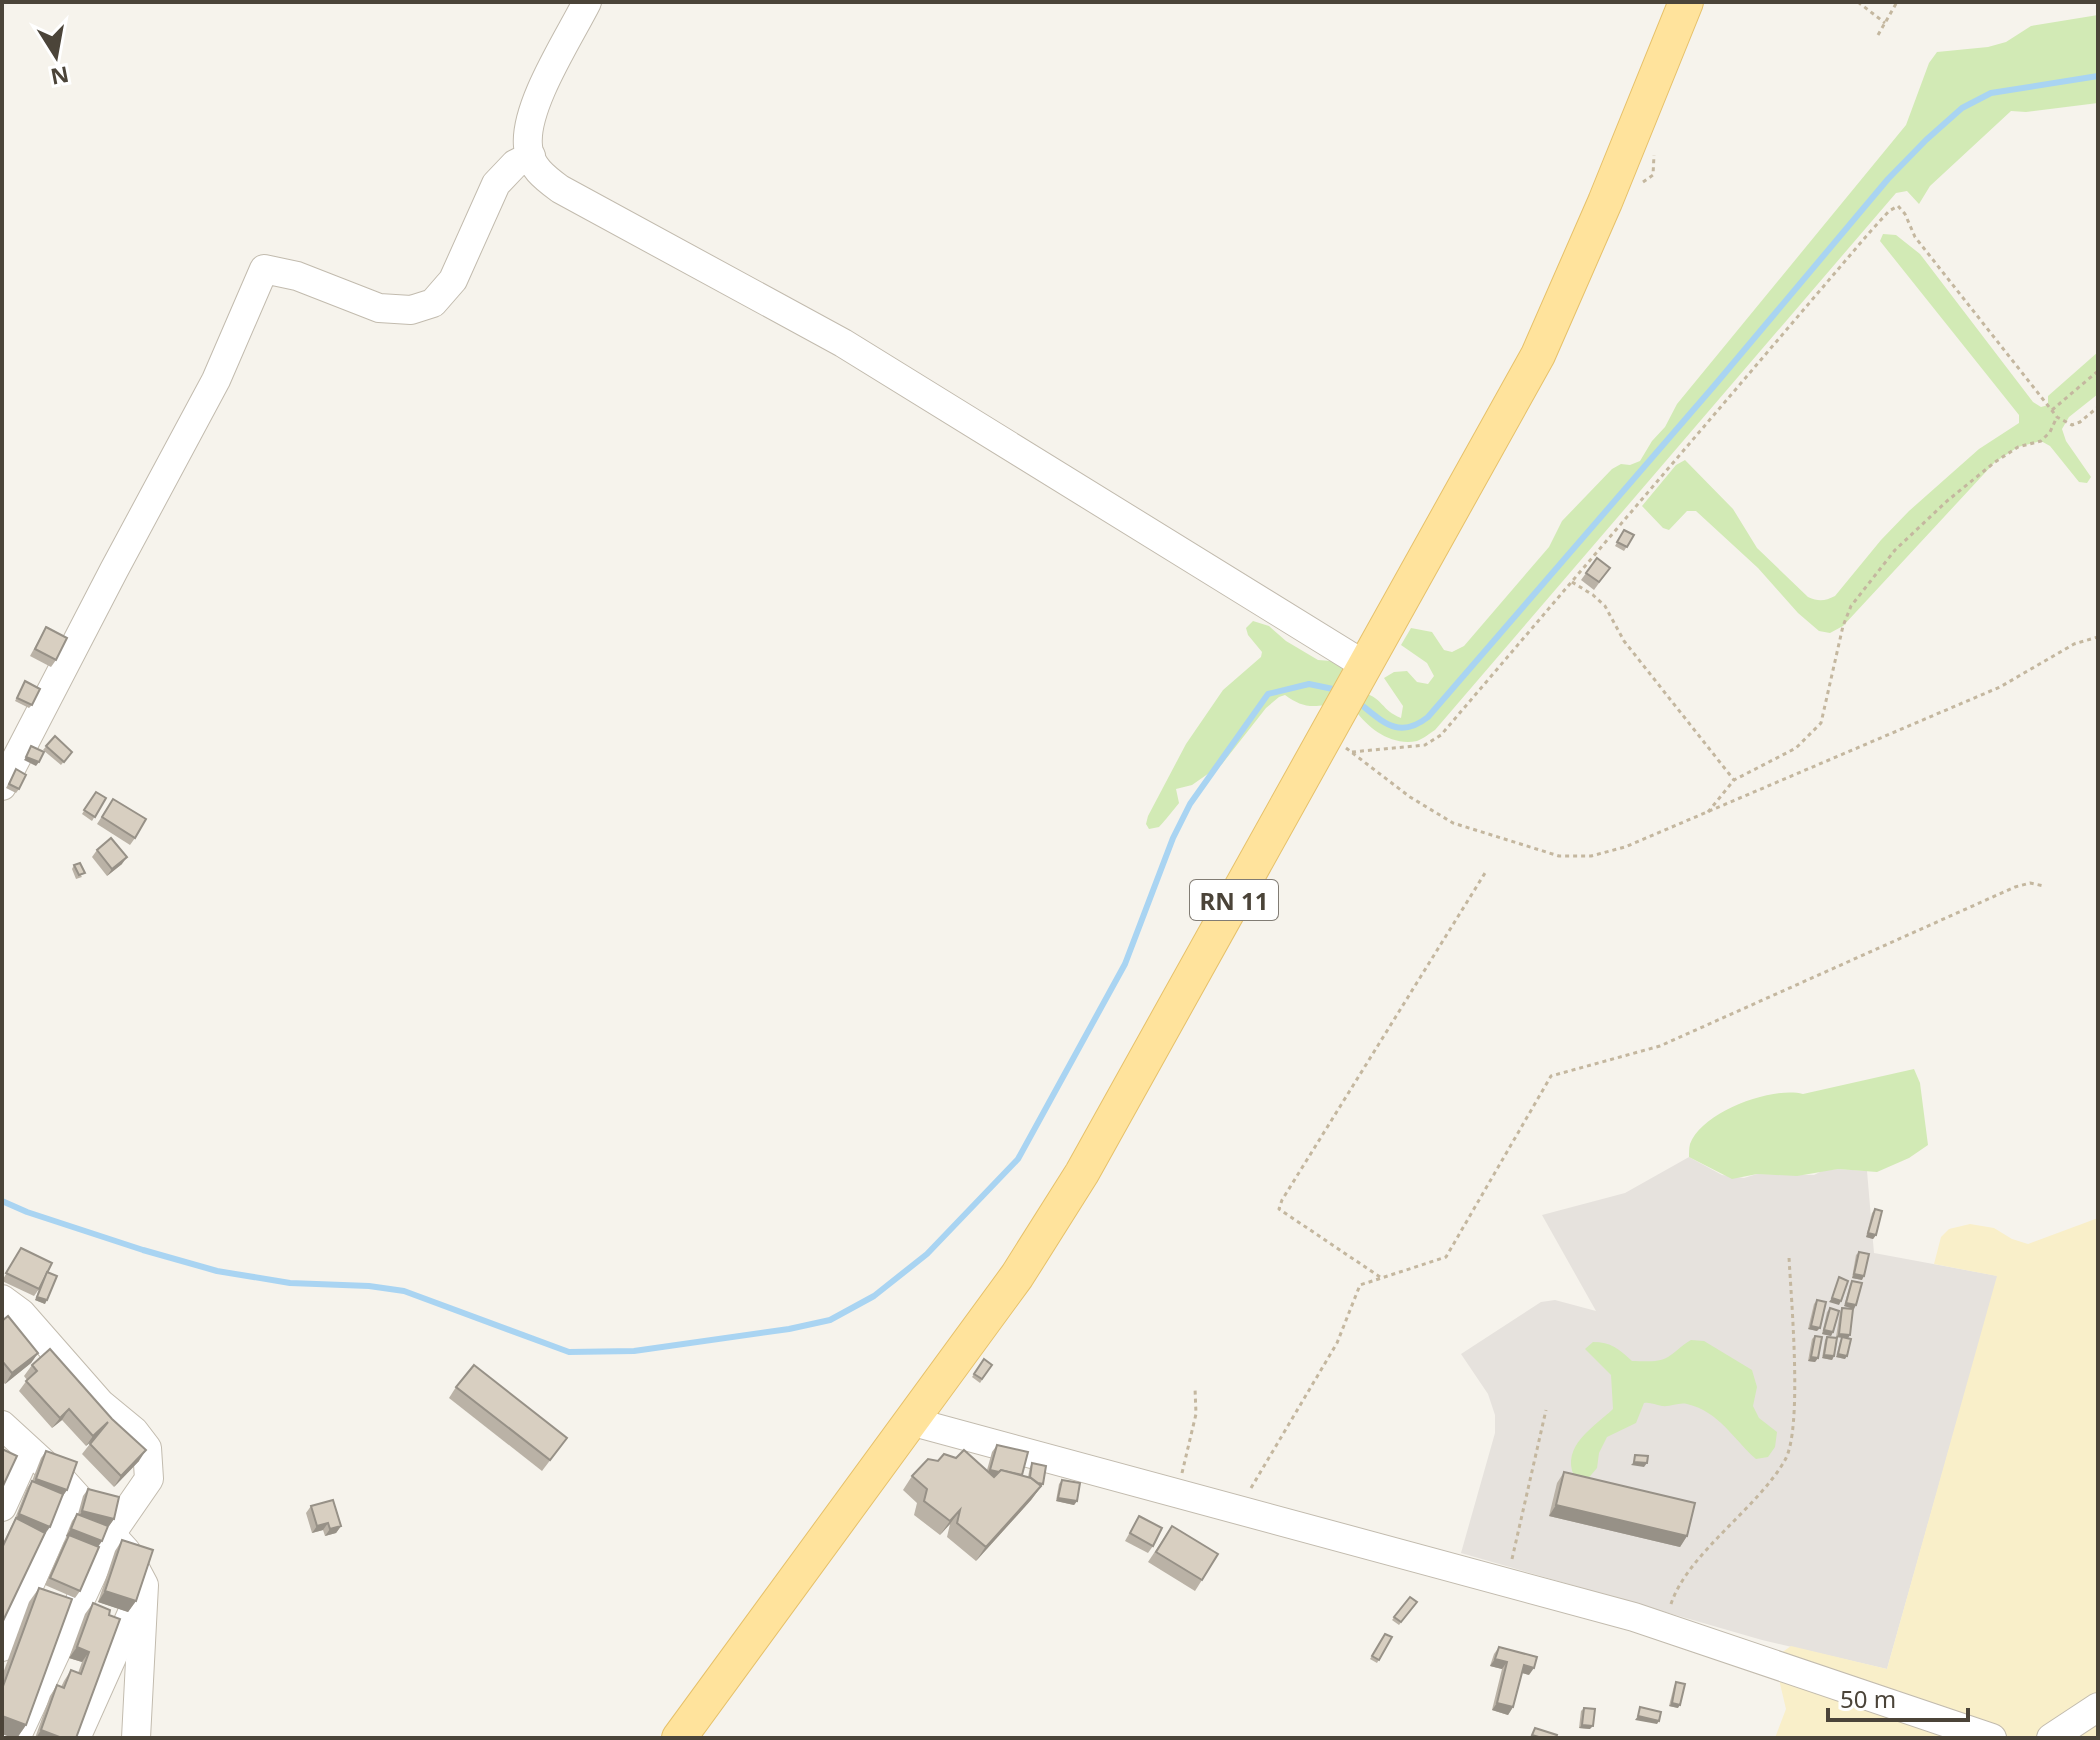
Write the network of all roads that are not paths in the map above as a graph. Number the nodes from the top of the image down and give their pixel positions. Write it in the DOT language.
graph roads {
  1 [pos="587,2"];
  2 [pos="1686,2"];
  3 [pos="531,156"];
  4 [pos="1366,666"];
  5 [pos="2,786"];
  6 [pos="2,1299"];
  7 [pos="910,1421"];
  8 [pos="2,1425"];
  9 [pos="28,1450"];
  10 [pos="71,1491"];
  11 [pos="2,1507"];
  12 [pos="111,1534"];
  13 [pos="144,1585"];
  14 [pos="25,1596"];
  15 [pos="73,1619"];
  16 [pos="120,1641"];
  17 [pos="2,1647"];
  18 [pos="2098,1707"];
  19 [pos="135,1735"];
  20 [pos="16,1738"];
  21 [pos="76,1738"];
  22 [pos="679,1738"];
  23 [pos="1992,1738"];
  24 [pos="2051,1738"];
  1 -- 3 [label="street"];
  2 -- 4 [label="main road, RN 11"];
  3 -- 4 [label="street"];
  3 -- 5 [label="street"];
  4 -- 7 [label="main road, RN 11"];
  6 -- 12 [label="street"];
  7 -- 22 [label="main road, RN 11"];
  7 -- 23 [label="street"];
  8 -- 9 [label="street"];
  9 -- 10 [label="street"];
  9 -- 11 [label="street"];
  10 -- 12 [label="street"];
  10 -- 14 [label="street"];
  12 -- 13 [label="street"];
  12 -- 15 [label="street"];
  13 -- 16 [label="street"];
  13 -- 19 [label="street"];
  14 -- 15 [label="street"];
  14 -- 17 [label="street"];
  15 -- 16 [label="street"];
  15 -- 20 [label="street"];
  16 -- 21 [label="street"];
  18 -- 24 [label="street"];
}
